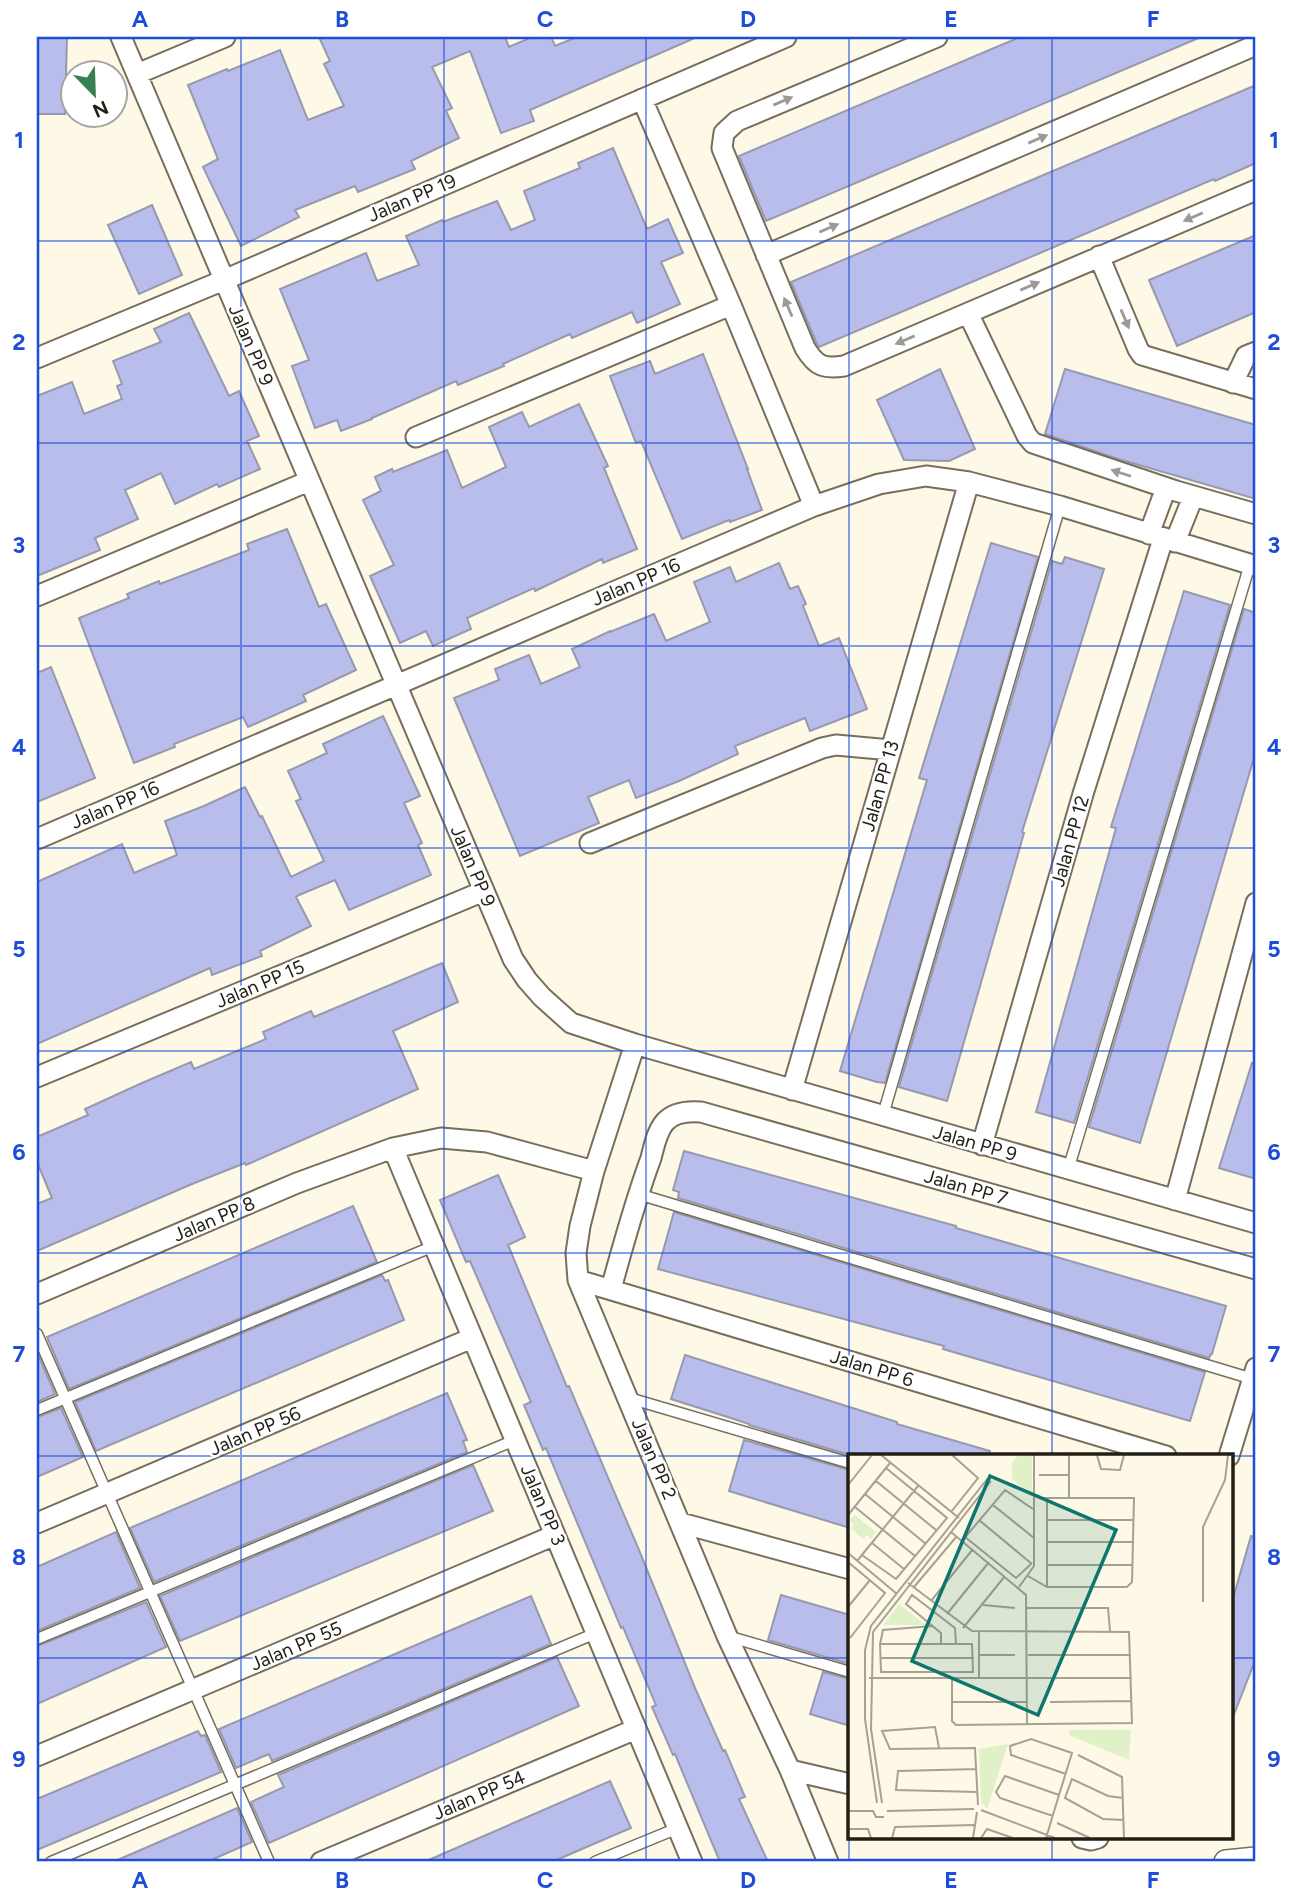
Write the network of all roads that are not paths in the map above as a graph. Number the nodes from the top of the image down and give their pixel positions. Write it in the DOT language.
graph roads {
  1 [pos="121,37"];
  2 [pos="225,37"];
  3 [pos="786,37"];
  4 [pos="937,37"];
  5 [pos="1256,45"];
  6 [pos="137,75"];
  7 [pos="642,99"];
  8 [pos="1256,190"];
  9 [pos="766,255"];
  10 [pos="1099,256"];
  11 [pos="224,280"];
  12 [pos="731,305"];
  13 [pos="968,313"];
  14 [pos="1256,352"];
  15 [pos="37,358"];
  16 [pos="1233,383"];
  17 [pos="1256,389"];
  18 [pos="416,437"];
  19 [pos="309,481"];
  20 [pos="969,482"];
  21 [pos="1166,488"];
  22 [pos="1193,497"];
  23 [pos="814,506"];
  24 [pos="1060,506"];
  25 [pos="1256,514"];
  26 [pos="1162,538"];
  27 [pos="1253,565"];
  28 [pos="37,596"];
  29 [pos="396,685"];
  30 [pos="891,750"];
  31 [pos="37,839"];
  32 [pos="590,844"];
  33 [pos="484,891"];
  34 [pos="1256,902"];
  35 [pos="635,1044"];
  36 [pos="37,1077"];
  37 [pos="792,1090"];
  38 [pos="883,1115"];
  39 [pos="982,1145"];
  40 [pos="393,1148"];
  41 [pos="1068,1170"];
  42 [pos="594,1171"];
  43 [pos="638,1194"];
  44 [pos="1175,1200"];
  45 [pos="1256,1223"];
  46 [pos="433,1245"];
  47 [pos="1256,1269"];
  48 [pos="578,1280"];
  49 [pos="611,1289"];
  50 [pos="37,1294"];
  51 [pos="37,1334"];
  52 [pos="472,1338"];
  53 [pos="1255,1374"];
  54 [pos="627,1398"];
  55 [pos="65,1399"];
  56 [pos="37,1410"];
  57 [pos="515,1440"];
  58 [pos="1159,1454"];
  59 [pos="1230,1454"];
  60 [pos="848,1462"];
  61 [pos="107,1493"];
  62 [pos="37,1523"];
  63 [pos="681,1523"];
  64 [pos="555,1535"];
  65 [pos="848,1568"];
  66 [pos="150,1592"];
  67 [pos="596,1633"];
  68 [pos="727,1636"];
  69 [pos="37,1639"];
  70 [pos="848,1671"];
  71 [pos="193,1689"];
  72 [pos="636,1729"];
  73 [pos="37,1756"];
  74 [pos="790,1770"];
  75 [pos="234,1784"];
  76 [pos="848,1784"];
  77 [pos="678,1828"];
  78 [pos="1256,1859"];
  79 [pos="51,1862"];
  80 [pos="269,1862"];
  81 [pos="321,1862"];
  82 [pos="596,1862"];
  83 [pos="692,1862"];
  84 [pos="828,1862"];
  85 [pos="1226,1862"];
  1 -- 6 [label="street, Jalan PP 9"];
  2 -- 6 [label="street"];
  3 -- 7 [label="street, Jalan PP 19"];
  9 -- 4 [label="street, one-way"];
  9 -- 5 [label="street, one-way"];
  6 -- 11 [label="street, Jalan PP 9"];
  7 -- 11 [label="street, Jalan PP 19"];
  7 -- 12 [label="street"];
  8 -- 10 [label="street, one-way"];
  13 -- 9 [label="street, one-way"];
  13 -- 10 [label="street, one-way"];
  10 -- 16 [label="street, one-way"];
  11 -- 15 [label="street, Jalan PP 19"];
  11 -- 19 [label="street, Jalan PP 9"];
  12 -- 18 [label="street"];
  12 -- 23 [label="street"];
  21 -- 13 [label="street, one-way"];
  14 -- 16 [label="street"];
  16 -- 17 [label="street"];
  19 -- 28 [label="street"];
  19 -- 29 [label="street, Jalan PP 9"];
  20 -- 23 [label="street, Jalan PP 16"];
  20 -- 24 [label="street, Jalan PP 16"];
  20 -- 30 [label="street, Jalan PP 13"];
  21 -- 22 [label="street"];
  21 -- 26 [label="street"];
  22 -- 25 [label="street"];
  22 -- 26 [label="street"];
  23 -- 29 [label="street, Jalan PP 16"];
  24 -- 26 [label="street, Jalan PP 16"];
  24 -- 38 [label="lane"];
  26 -- 27 [label="street, Jalan PP 16"];
  26 -- 39 [label="street, Jalan PP 12"];
  27 -- 41 [label="lane"];
  29 -- 31 [label="street, Jalan PP 16"];
  29 -- 33 [label="street, Jalan PP 9"];
  30 -- 32 [label="street"];
  30 -- 37 [label="street, Jalan PP 13"];
  33 -- 35 [label="street, Jalan PP 9"];
  33 -- 36 [label="street, Jalan PP 15"];
  34 -- 44 [label="street"];
  35 -- 37 [label="street, Jalan PP 9"];
  35 -- 42 [label="street, Jalan PP 2"];
  37 -- 38 [label="street, Jalan PP 9"];
  38 -- 39 [label="street, Jalan PP 9"];
  39 -- 41 [label="street, Jalan PP 9"];
  40 -- 42 [label="street, Jalan PP 8"];
  40 -- 46 [label="street, Jalan PP 3"];
  40 -- 50 [label="street, Jalan PP 8"];
  41 -- 44 [label="street, Jalan PP 9"];
  42 -- 48 [label="street, Jalan PP 2"];
  43 -- 47 [label="street, Jalan PP 7"];
  43 -- 49 [label="street"];
  43 -- 53 [label="lane"];
  44 -- 45 [label="street, Jalan PP 9"];
  46 -- 52 [label="street, Jalan PP 3"];
  46 -- 55 [label="lane"];
  48 -- 49 [label="street, Jalan PP 6"];
  48 -- 54 [label="street, Jalan PP 2"];
  49 -- 58 [label="street, Jalan PP 6"];
  51 -- 55 [label="lane"];
  52 -- 57 [label="street, Jalan PP 3"];
  52 -- 61 [label="street, Jalan PP 56"];
  53 -- 59 [label="street"];
  54 -- 60 [label="lane"];
  54 -- 63 [label="street, Jalan PP 2"];
  55 -- 56 [label="lane"];
  55 -- 61 [label="lane"];
  57 -- 64 [label="street, Jalan PP 3"];
  57 -- 66 [label="lane"];
  61 -- 62 [label="street, Jalan PP 56"];
  61 -- 66 [label="lane"];
  63 -- 65 [label="street"];
  63 -- 68 [label="street, Jalan PP 2"];
  64 -- 67 [label="street, Jalan PP 3"];
  64 -- 71 [label="street, Jalan PP 55"];
  66 -- 69 [label="lane"];
  66 -- 71 [label="lane"];
  67 -- 72 [label="street, Jalan PP 3"];
  67 -- 75 [label="lane"];
  68 -- 70 [label="lane"];
  68 -- 74 [label="street, Jalan PP 2"];
  71 -- 73 [label="street, Jalan PP 55"];
  71 -- 75 [label="lane"];
  72 -- 77 [label="street, Jalan PP 3"];
  72 -- 81 [label="street, Jalan PP 54"];
  74 -- 76 [label="street"];
  74 -- 84 [label="street, Jalan PP 2"];
  75 -- 79 [label="lane"];
  75 -- 80 [label="lane"];
  77 -- 82 [label="lane"];
  77 -- 83 [label="street, Jalan PP 3"];
  78 -- 85 [label="street"];
}
